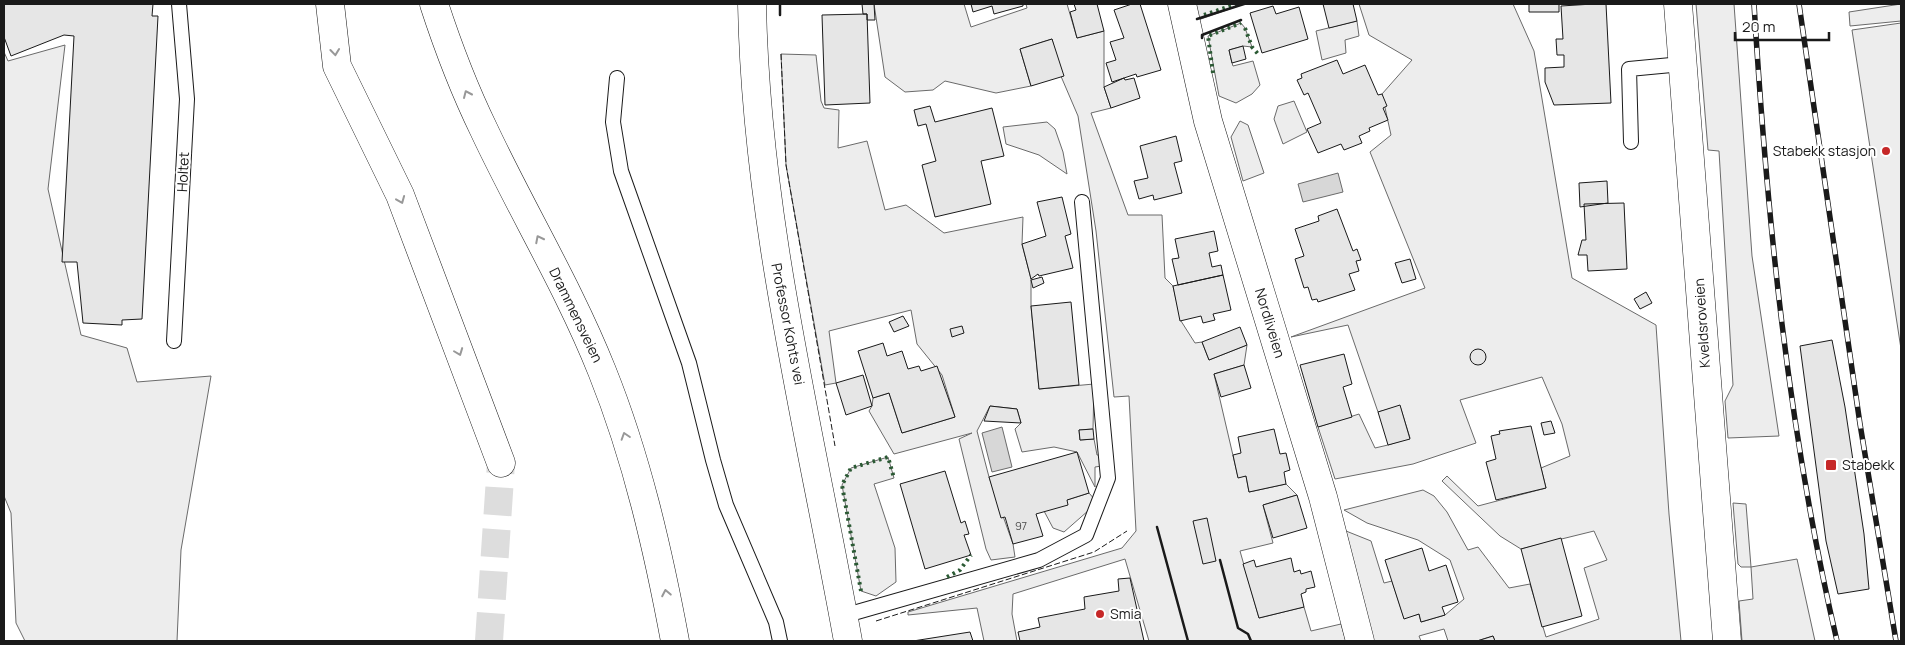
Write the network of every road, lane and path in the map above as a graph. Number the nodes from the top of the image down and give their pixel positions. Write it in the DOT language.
graph roads {
  1 [pos="179,4"];
  2 [pos="330,4"];
  3 [pos="434,4"];
  4 [pos="752,4"];
  5 [pos="1182,4"];
  6 [pos="1678,4"];
  7 [pos="1682,64"];
  8 [pos="617,78"];
  9 [pos="1631,142"];
  10 [pos="1082,202"];
  11 [pos="174,341"];
  12 [pos="501,463"];
  13 [pos="846,629"];
  14 [pos="675,641"];
  15 [pos="780,641"];
  16 [pos="1360,641"];
  17 [pos="1727,641"];
  1 -- 11 [label="lane, Holtet"];
  2 -- 12 [label="main road, one-way"];
  14 -- 3 [label="main road, Drammensveien, one-way"];
  4 -- 13 [label="main road, Professor Kohts vei"];
  5 -- 16 [label="main road, Nordliveien"];
  6 -- 7 [label="main road, Kveldsroveien"];
  7 -- 9 [label="lane"];
  7 -- 17 [label="main road, Kveldsroveien"];
  8 -- 15 [label="lane"];
  10 -- 13 [label="lane"];
}
